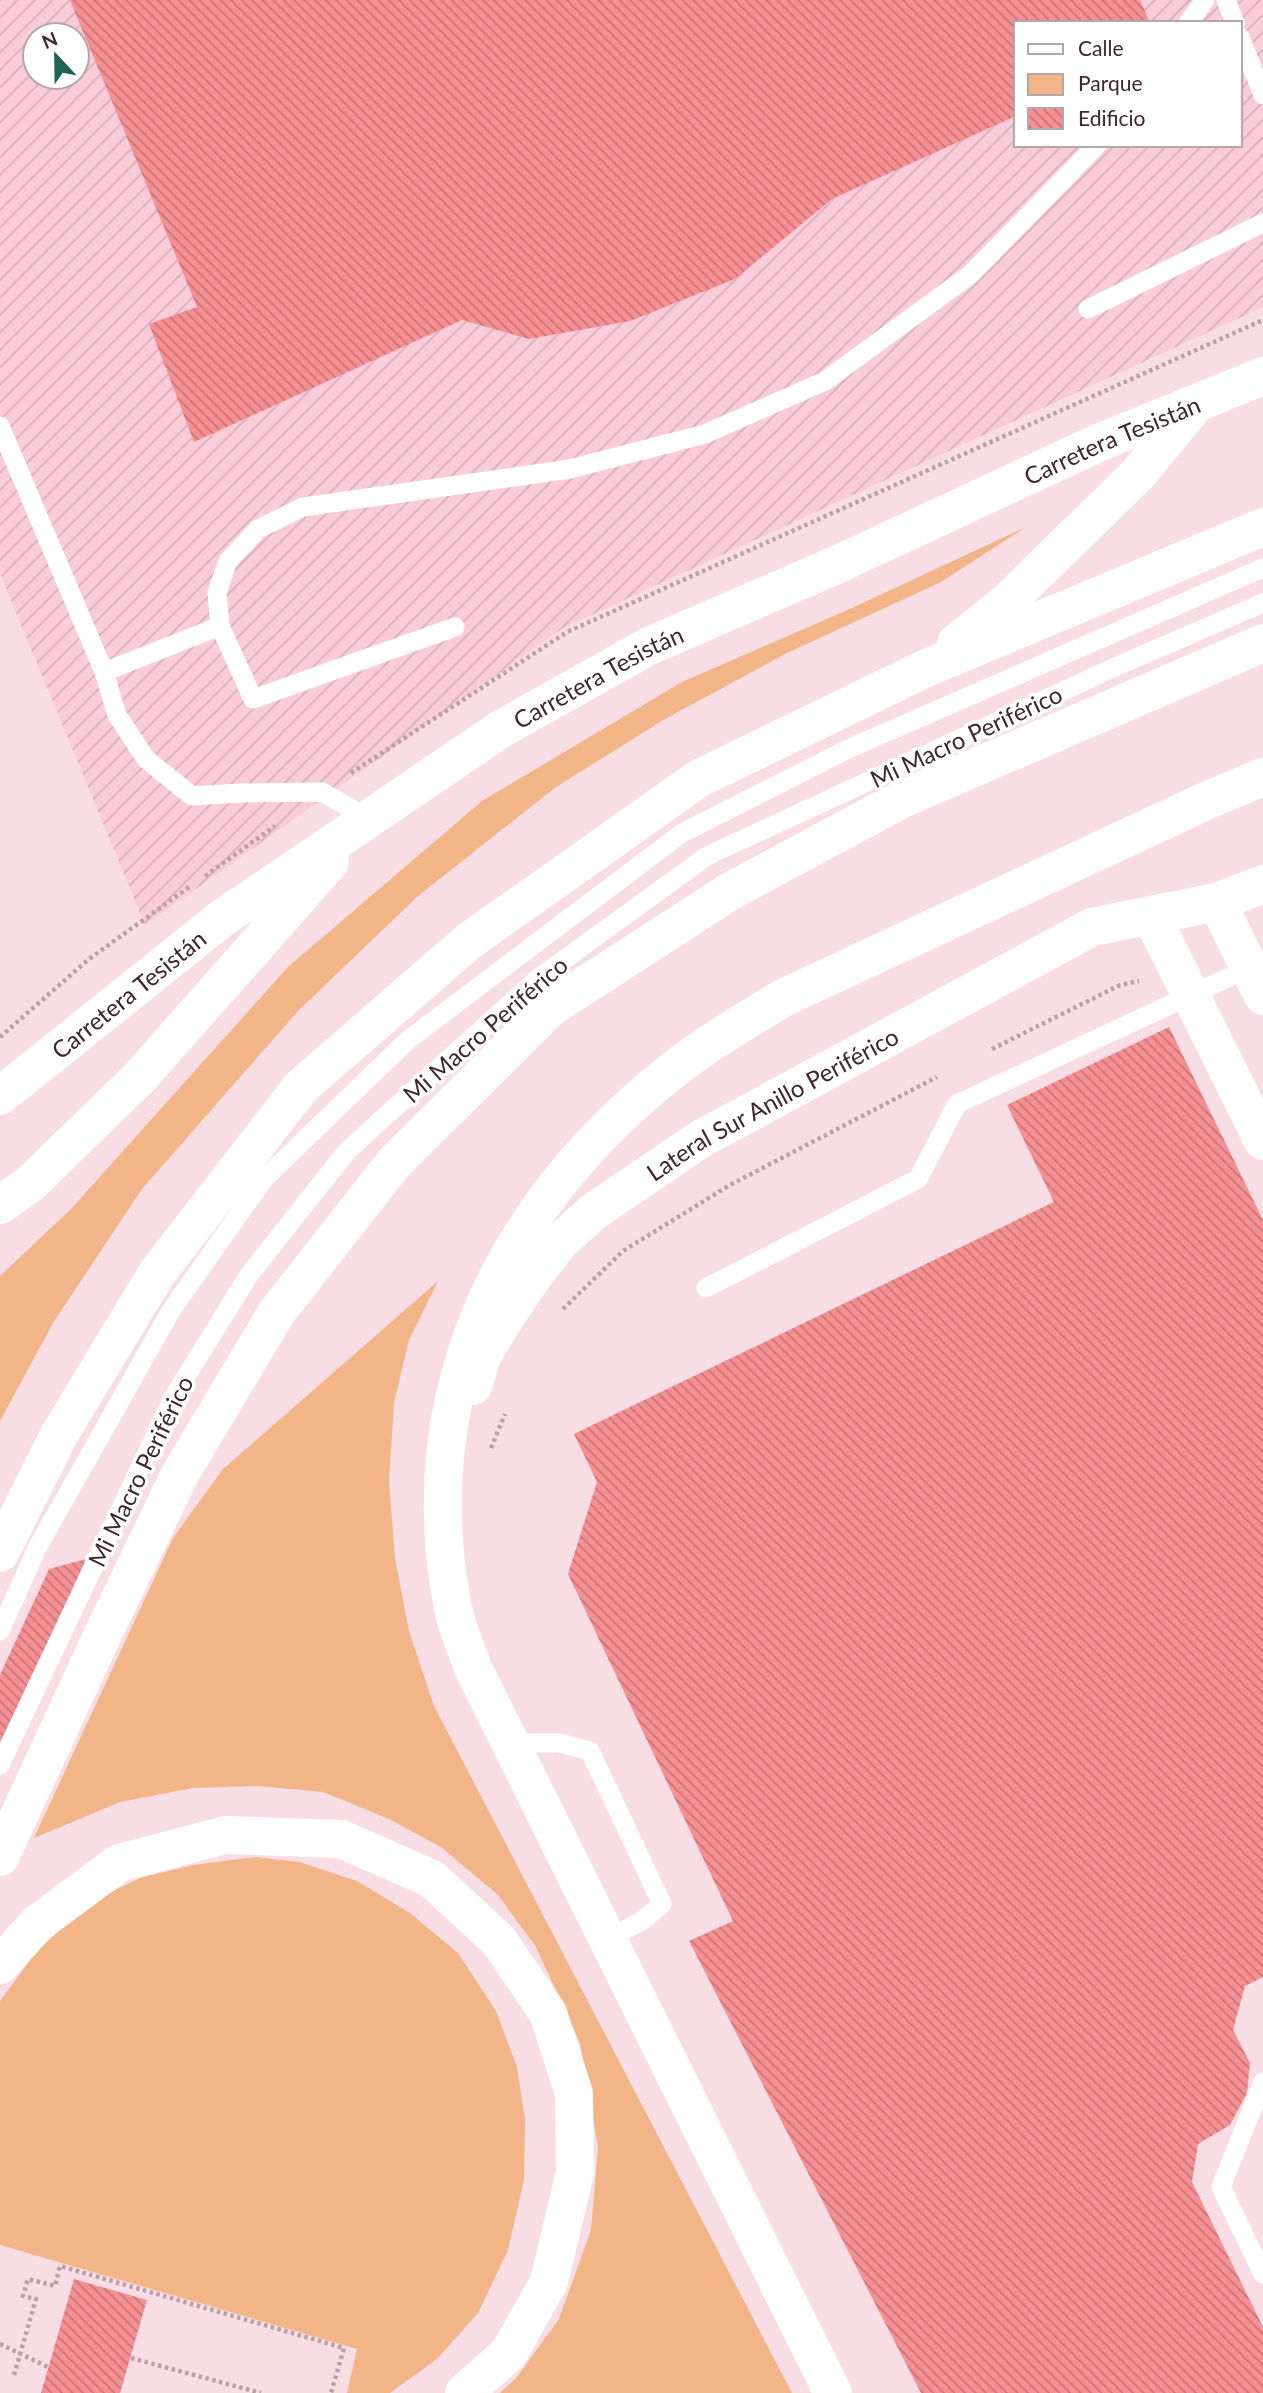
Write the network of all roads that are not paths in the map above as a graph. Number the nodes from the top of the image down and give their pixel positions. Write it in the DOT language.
graph roads {
  1 [pos="1205,0"];
  2 [pos="1226,0"];
  3 [pos="1189,21"];
  4 [pos="1234,21"];
  5 [pos="1242,42"];
  6 [pos="1263,95"];
  7 [pos="1095,147"];
  8 [pos="1263,223"];
  9 [pos="1088,309"];
  10 [pos="1263,376"];
  11 [pos="1195,405"];
  12 [pos="0,426"];
  13 [pos="1263,527"];
  14 [pos="1263,568"];
  15 [pos="1263,603"];
  16 [pos="220,626"];
  17 [pos="455,627"];
  18 [pos="1263,643"];
  19 [pos="924,669"];
  20 [pos="104,672"];
  21 [pos="1263,778"];
  22 [pos="368,818"];
  23 [pos="1263,884"];
  24 [pos="1217,902"];
  25 [pos="1151,915"];
  26 [pos="1256,982"];
  27 [pos="1184,984"];
  28 [pos="0,1096"];
  29 [pos="1263,1141"];
  30 [pos="0,1205"];
  31 [pos="706,1288"];
  32 [pos="443,1500"];
  33 [pos="0,1553"];
  34 [pos="0,1631"];
  35 [pos="511,1743"];
  36 [pos="0,1765"];
  37 [pos="0,1857"];
  38 [pos="607,1939"];
  39 [pos="0,1965"];
  40 [pos="1263,2082"];
  41 [pos="1263,2274"];
  42 [pos="464,2393"];
  43 [pos="833,2393"];
  1 -- 3 [label="lane"];
  2 -- 4 [label="lane"];
  5 -- 6 [label="lane"];
  7 -- 16 [label="lane"];
  8 -- 9 [label="lane"];
  10 -- 11 [label="main road, Carretera Tesistán"];
  11 -- 19 [label="main road"];
  11 -- 22 [label="main road, Carretera Tesistán"];
  12 -- 20 [label="lane"];
  13 -- 19 [label="main road"];
  14 -- 34 [label="lane, Mi Macro Periférico"];
  15 -- 36 [label="lane, Mi Macro Periférico"];
  16 -- 17 [label="lane"];
  16 -- 20 [label="lane"];
  18 -- 37 [label="main road"];
  19 -- 33 [label="main road"];
  20 -- 22 [label="lane"];
  21 -- 32 [label="main road"];
  22 -- 28 [label="main road, Carretera Tesistán"];
  22 -- 30 [label="main road"];
  23 -- 24 [label="main road, Lateral Sur Anillo Periférico"];
  24 -- 25 [label="main road, Lateral Sur Anillo Periférico"];
  24 -- 26 [label="main road"];
  25 -- 27 [label="main road"];
  25 -- 32 [label="main road, Lateral Sur Anillo Periférico"];
  26 -- 27 [label="lane"];
  27 -- 29 [label="main road"];
  27 -- 31 [label="lane"];
  32 -- 35 [label="main road"];
  35 -- 38 [label="main road"];
  35 -- 38 [label="lane"];
  38 -- 43 [label="main road"];
  39 -- 42 [label="main road"];
  40 -- 41 [label="lane"];
}
